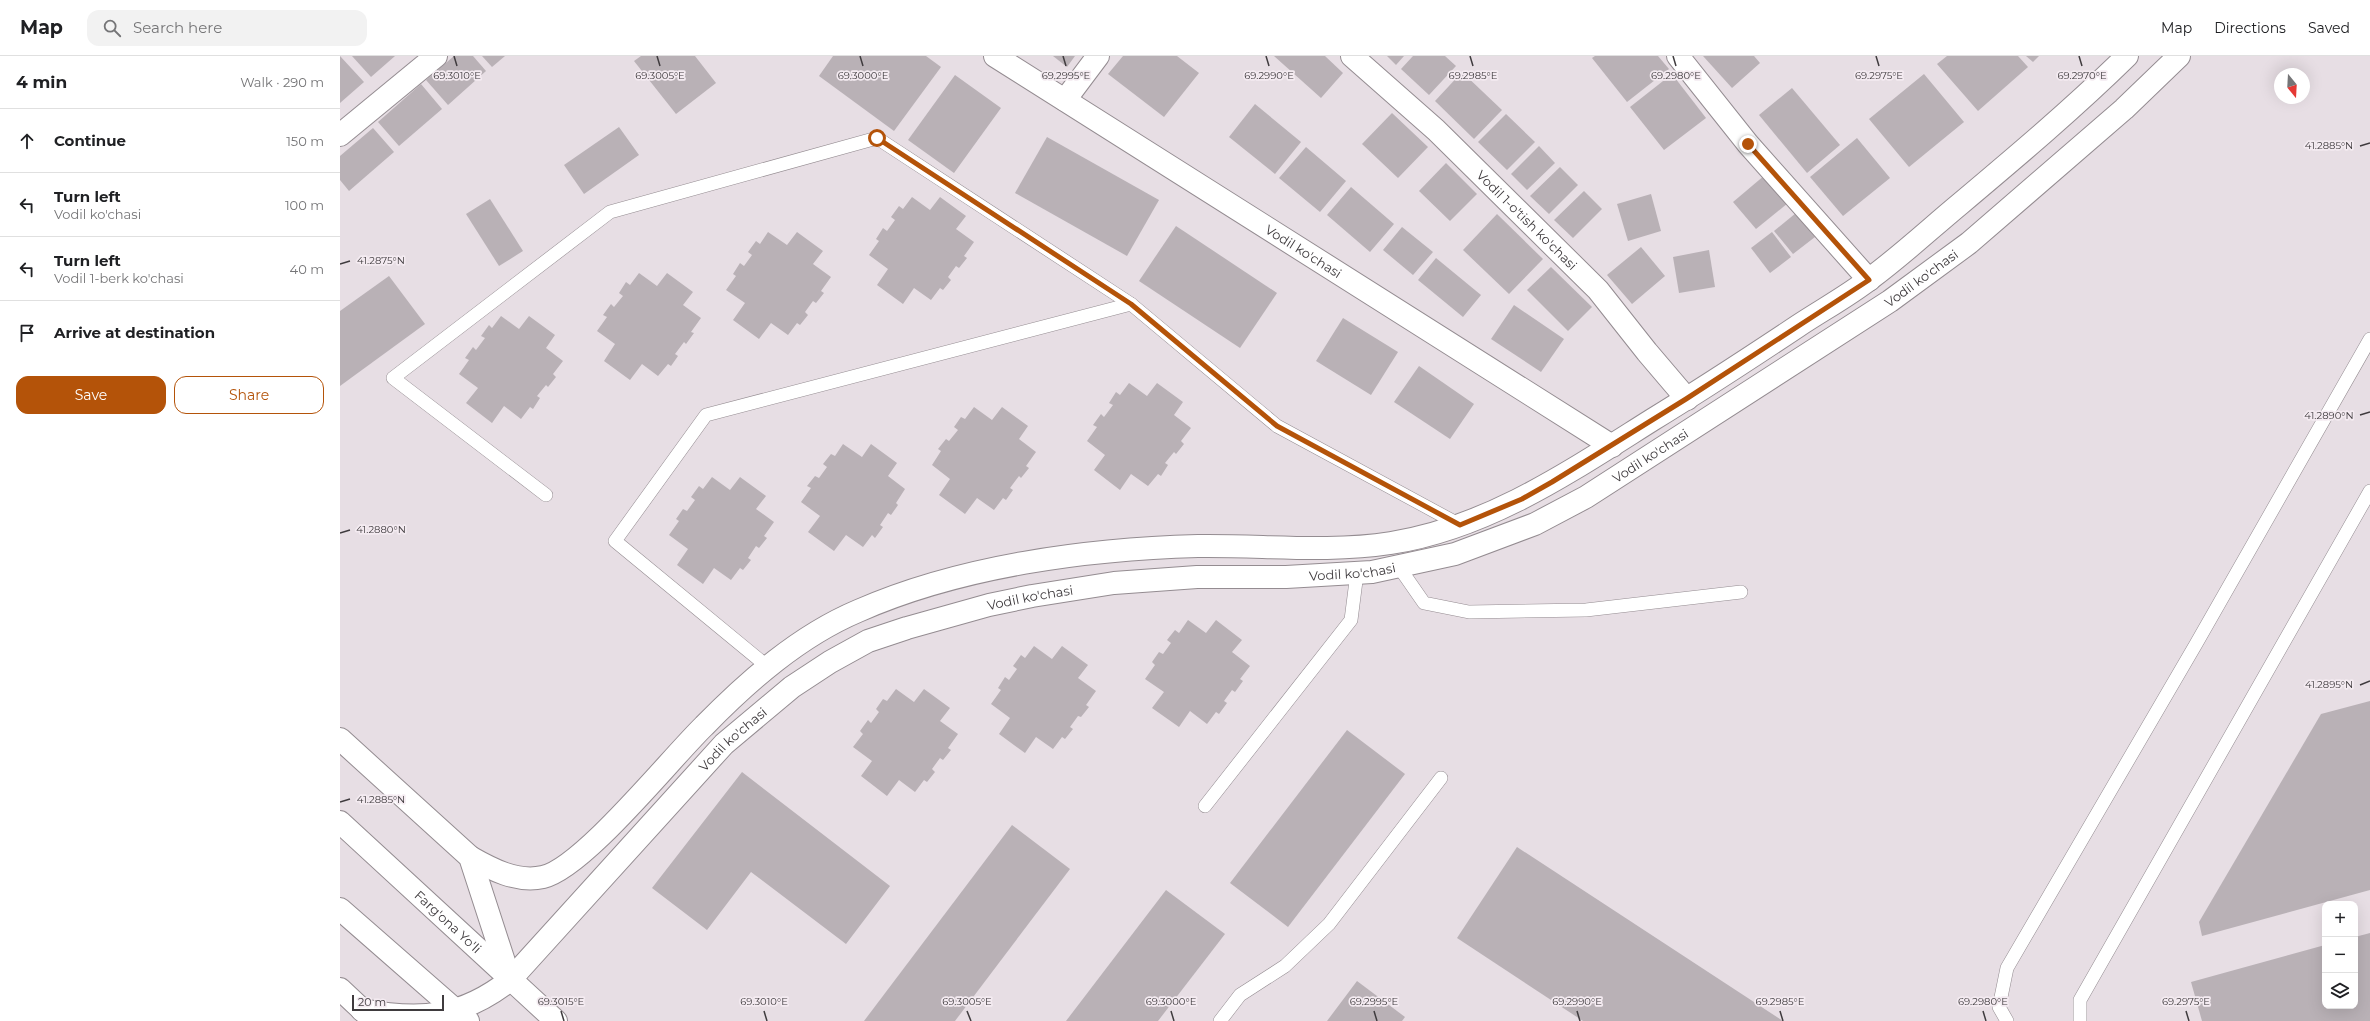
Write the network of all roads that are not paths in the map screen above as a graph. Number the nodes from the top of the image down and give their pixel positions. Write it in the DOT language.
graph roads {
  1 [pos="436,56"];
  2 [pos="995,56"];
  3 [pos="1098,56"];
  4 [pos="1352,56"];
  5 [pos="1678,56"];
  6 [pos="2127,56"];
  7 [pos="2179,56"];
  8 [pos="1065,100"];
  9 [pos="340,135"];
  10 [pos="1869,280"];
  11 [pos="1131,304"];
  12 [pos="2370,339"];
  13 [pos="1686,399"];
  14 [pos="1612,446"];
  15 [pos="2370,491"];
  16 [pos="546,495"];
  17 [pos="1460,525"];
  18 [pos="1400,567"];
  19 [pos="1357,573"];
  20 [pos="1741,592"];
  21 [pos="768,668"];
  22 [pos="340,739"];
  23 [pos="1441,778"];
  24 [pos="1205,806"];
  25 [pos="340,822"];
  26 [pos="470,857"];
  27 [pos="340,909"];
  28 [pos="510,980"];
  29 [pos="340,989"];
  30 [pos="368,1016"];
  31 [pos="462,1016"];
  32 [pos="556,1021"];
  33 [pos="1220,1021"];
  34 [pos="2007,1021"];
  35 [pos="2080,1021"];
  1 -- 9 [label="street"];
  2 -- 8 [label="street, Vodil ko'chasi"];
  3 -- 8 [label="street"];
  4 -- 13 [label="street, Vodil 1-o'tish ko'chasi"];
  5 -- 10 [label="street"];
  6 -- 10 [label="street, Vodil ko'chasi"];
  7 -- 18 [label="street, Vodil ko'chasi"];
  8 -- 14 [label="street, Vodil ko'chasi"];
  10 -- 13 [label="street, Vodil ko'chasi"];
  11 -- 16 [label="lane"];
  11 -- 17 [label="lane"];
  11 -- 21 [label="lane"];
  12 -- 34 [label="lane"];
  13 -- 14 [label="street, Vodil ko'chasi"];
  14 -- 17 [label="street, Vodil ko'chasi"];
  15 -- 35 [label="lane"];
  17 -- 21 [label="street, Vodil ko'chasi"];
  18 -- 19 [label="street, Vodil ko'chasi"];
  18 -- 20 [label="lane"];
  19 -- 24 [label="lane"];
  19 -- 28 [label="street, Vodil ko'chasi"];
  21 -- 26 [label="street, Vodil ko'chasi"];
  22 -- 26 [label="street"];
  23 -- 33 [label="lane"];
  25 -- 28 [label="street, Farg'ona Yo'li"];
  26 -- 28 [label="street"];
  27 -- 31 [label="street"];
  28 -- 31 [label="street, Vodil ko'chasi"];
  28 -- 32 [label="street, Farg'ona Yo'li"];
  29 -- 30 [label="street"];
  30 -- 31 [label="street, Vodil ko'chasi"];
}
